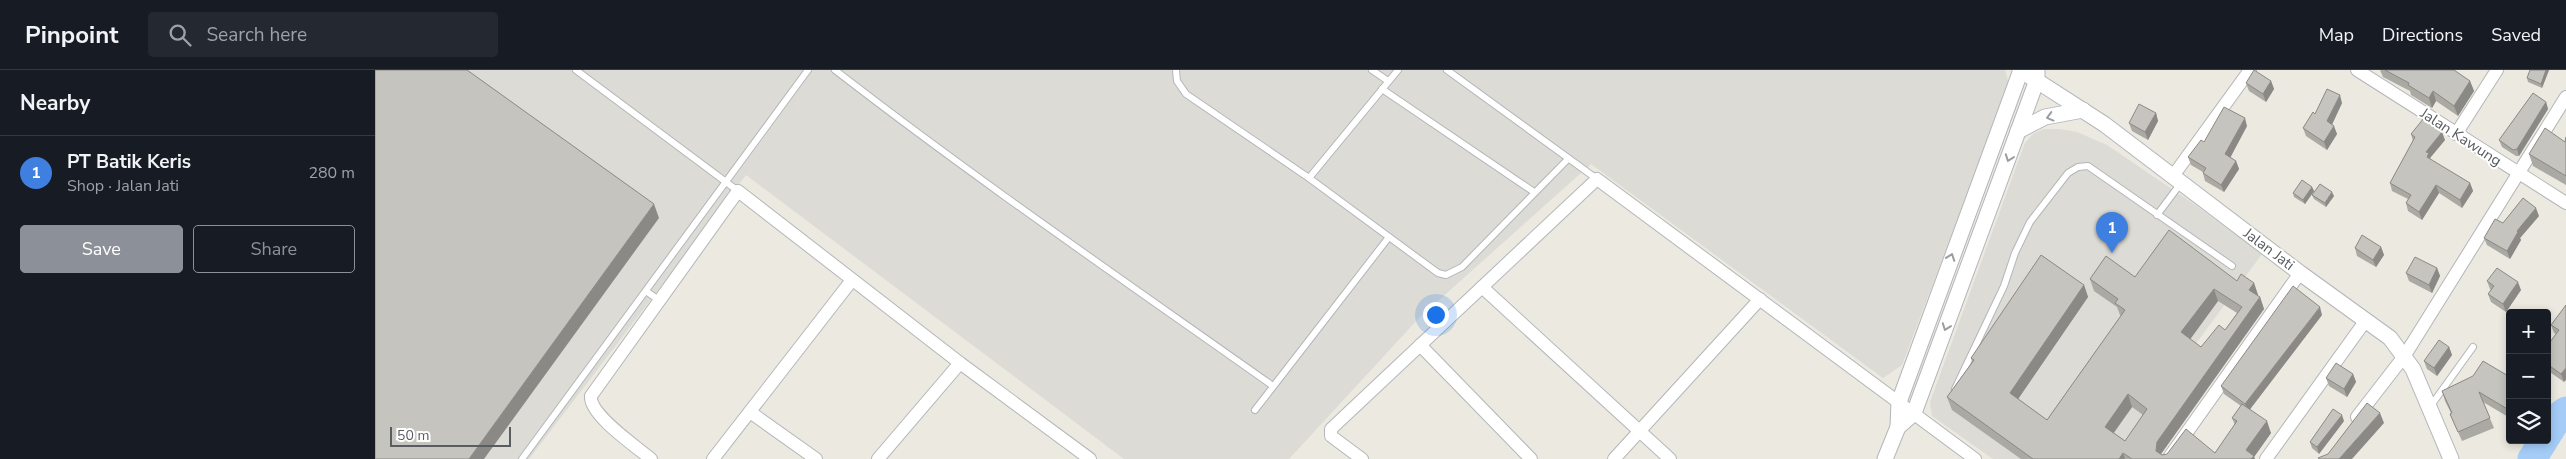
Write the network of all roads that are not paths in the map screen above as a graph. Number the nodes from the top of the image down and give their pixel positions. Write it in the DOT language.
graph roads {
  1 [pos="576,70"];
  2 [pos="808,70"];
  3 [pos="835,70"];
  4 [pos="1176,70"];
  5 [pos="1372,70"];
  6 [pos="1398,70"];
  7 [pos="1447,70"];
  8 [pos="2021,70"];
  9 [pos="2250,70"];
  10 [pos="2358,70"];
  11 [pos="2497,70"];
  12 [pos="2037,75"];
  13 [pos="1388,81"];
  14 [pos="1382,89"];
  15 [pos="2566,97"];
  16 [pos="2083,110"];
  17 [pos="2018,131"];
  18 [pos="2455,134"];
  19 [pos="1568,159"];
  20 [pos="2519,174"];
  21 [pos="1309,178"];
  22 [pos="1597,179"];
  23 [pos="2177,179"];
  24 [pos="726,182"];
  25 [pos="738,191"];
  26 [pos="1535,192"];
  27 [pos="2566,203"];
  28 [pos="1969,206"];
  29 [pos="1988,214"];
  30 [pos="2157,215"];
  31 [pos="1389,237"];
  32 [pos="2231,266"];
  33 [pos="2301,273"];
  34 [pos="853,280"];
  35 [pos="1482,287"];
  36 [pos="646,291"];
  37 [pos="1936,298"];
  38 [pos="1760,299"];
  39 [pos="660,301"];
  40 [pos="1954,305"];
  41 [pos="2366,320"];
  42 [pos="1420,345"];
  43 [pos="2473,347"];
  44 [pos="2405,355"];
  45 [pos="960,363"];
  46 [pos="1273,386"];
  47 [pos="1952,394"];
  48 [pos="1899,402"];
  49 [pos="2430,407"];
  50 [pos="1255,410"];
  51 [pos="750,412"];
  52 [pos="1914,412"];
  53 [pos="1898,427"];
  54 [pos="2348,429"];
  55 [pos="1640,431"];
  56 [pos="522,459"];
  57 [pos="651,459"];
  58 [pos="713,459"];
  59 [pos="816,459"];
  60 [pos="879,459"];
  61 [pos="1090,459"];
  62 [pos="1362,459"];
  63 [pos="1531,459"];
  64 [pos="1614,459"];
  65 [pos="1670,459"];
  66 [pos="1885,459"];
  67 [pos="1975,459"];
  68 [pos="2168,459"];
  69 [pos="2266,459"];
  70 [pos="2451,459"];
  1 -- 24 [label="lane"];
  2 -- 24 [label="lane"];
  3 -- 46 [label="lane"];
  4 -- 21 [label="lane"];
  5 -- 13 [label="lane"];
  6 -- 13 [label="lane"];
  7 -- 19 [label="lane"];
  8 -- 12 [label="street, Jalan Jati"];
  8 -- 28 [label="street"];
  9 -- 23 [label="street"];
  10 -- 18 [label="street, Jalan Kawung"];
  11 -- 18 [label="street"];
  12 -- 16 [label="street, Jalan Jati"];
  12 -- 17 [label="street"];
  13 -- 14 [label="lane"];
  14 -- 21 [label="lane"];
  14 -- 26 [label="lane"];
  15 -- 20 [label="street"];
  16 -- 17 [label="street, one-way"];
  16 -- 23 [label="street, Jalan Jati"];
  17 -- 29 [label="street, one-way"];
  18 -- 20 [label="street, Jalan Kawung"];
  19 -- 22 [label="lane"];
  19 -- 26 [label="lane"];
  20 -- 27 [label="street, Jalan Kawung"];
  20 -- 44 [label="street"];
  21 -- 31 [label="lane"];
  22 -- 35 [label="street"];
  22 -- 38 [label="street"];
  23 -- 30 [label="lane"];
  23 -- 33 [label="street, Jalan Jati"];
  24 -- 25 [label="lane"];
  24 -- 36 [label="lane"];
  25 -- 34 [label="street"];
  25 -- 39 [label="street"];
  26 -- 31 [label="lane"];
  28 -- 29 [label="street"];
  37 -- 28 [label="street, one-way"];
  29 -- 40 [label="street"];
  30 -- 32 [label="lane"];
  30 -- 47 [label="lane"];
  31 -- 46 [label="lane"];
  33 -- 41 [label="street, Jalan Jati"];
  33 -- 68 [label="street"];
  34 -- 45 [label="street"];
  34 -- 51 [label="street"];
  35 -- 42 [label="street"];
  35 -- 55 [label="street"];
  36 -- 39 [label="lane"];
  36 -- 56 [label="lane"];
  37 -- 40 [label="street"];
  37 -- 48 [label="street"];
  38 -- 48 [label="street"];
  38 -- 55 [label="street"];
  39 -- 57 [label="street"];
  40 -- 52 [label="street, one-way"];
  41 -- 44 [label="street, Jalan Jati"];
  41 -- 69 [label="street"];
  42 -- 62 [label="street"];
  42 -- 63 [label="street"];
  43 -- 49 [label="lane"];
  44 -- 49 [label="street, Jalan Jati"];
  44 -- 54 [label="street"];
  45 -- 60 [label="street"];
  45 -- 61 [label="street"];
  46 -- 50 [label="lane"];
  48 -- 52 [label="street"];
  48 -- 53 [label="street"];
  49 -- 70 [label="street, Jalan Jati"];
  51 -- 58 [label="street"];
  51 -- 59 [label="street"];
  52 -- 53 [label="street"];
  52 -- 67 [label="street"];
  53 -- 66 [label="street"];
  55 -- 64 [label="street"];
  55 -- 65 [label="street"];
}
